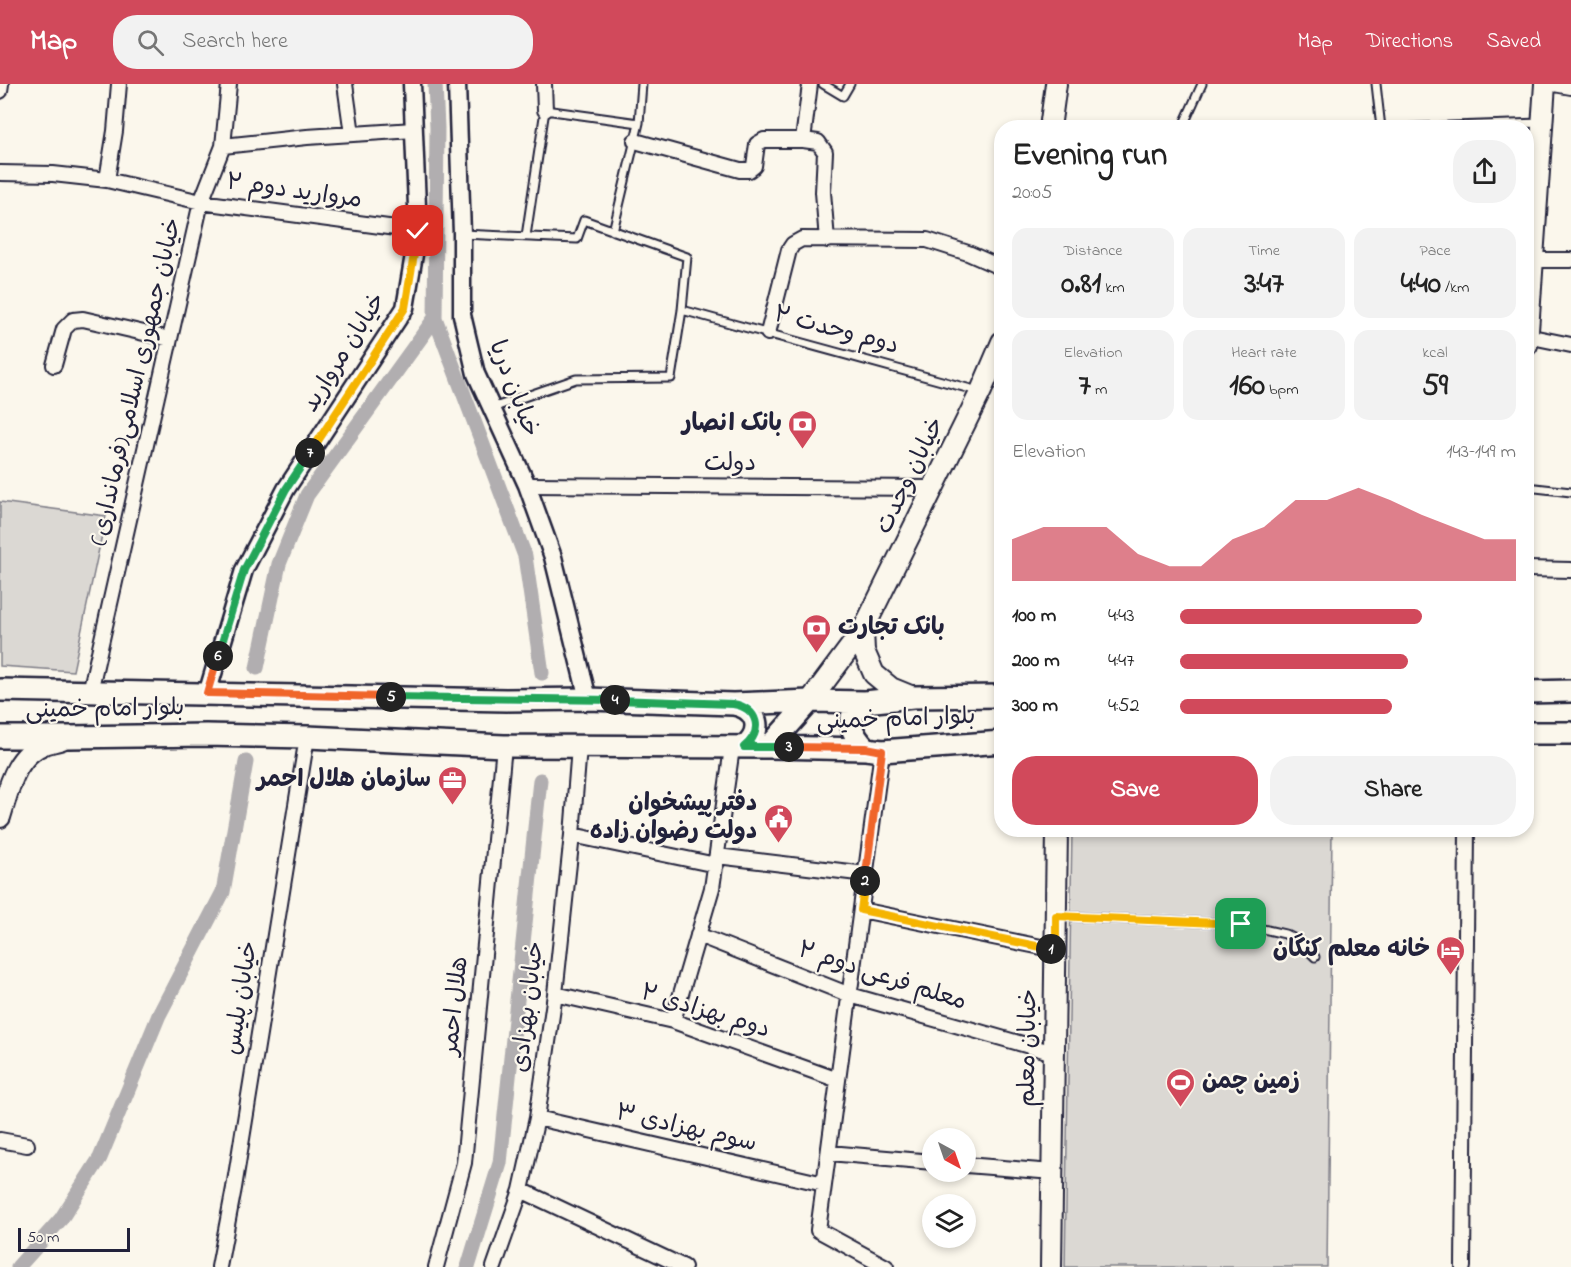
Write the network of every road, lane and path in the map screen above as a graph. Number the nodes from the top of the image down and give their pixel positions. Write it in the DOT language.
graph roads {
  1 [pos="1,84"];
  2 [pos="119,84"];
  3 [pos="229,84"];
  4 [pos="345,84"];
  5 [pos="412,84"];
  6 [pos="457,84"];
  7 [pos="544,84"];
  8 [pos="642,84"];
  9 [pos="810,84"];
  10 [pos="823,84"];
  11 [pos="850,84"];
  12 [pos="1056,84"];
  13 [pos="1202,84"];
  14 [pos="1376,84"];
  15 [pos="1545,84"];
  16 [pos="1554,84"];
  17 [pos="1571,87"];
  18 [pos="0,91"];
  19 [pos="545,110"];
  20 [pos="1051,120"];
  21 [pos="1186,120"];
  22 [pos="1380,120"];
  23 [pos="639,123"];
  24 [pos="1534,123"];
  25 [pos="1542,123"];
  26 [pos="414,130"];
  27 [pos="352,134"];
  28 [pos="803,140"];
  29 [pos="635,141"];
  30 [pos="223,146"];
  31 [pos="0,173"];
  32 [pos="107,180"];
  33 [pos="201,202"];
  34 [pos="418,231"];
  35 [pos="613,231"];
  36 [pos="462,234"];
  37 [pos="526,236"];
  38 [pos="827,240"];
  39 [pos="1534,245"];
  40 [pos="1534,260"];
  41 [pos="1571,260"];
  42 [pos="994,264"];
  43 [pos="682,310"];
  44 [pos="768,333"];
  45 [pos="1534,337"];
  46 [pos="170,339"];
  47 [pos="1571,345"];
  48 [pos="994,361"];
  49 [pos="54,365"];
  50 [pos="981,391"];
  51 [pos="492,408"];
  52 [pos="527,486"];
  53 [pos="933,488"];
  54 [pos="1534,488"];
  55 [pos="1571,492"];
  56 [pos="1534,569"];
  57 [pos="1571,570"];
  58 [pos="863,630"];
  59 [pos="0,690"];
  60 [pos="1571,691"];
  61 [pos="90,692"];
  62 [pos="1534,692"];
  63 [pos="207,693"];
  64 [pos="994,696"];
  65 [pos="913,697"];
  66 [pos="588,699"];
  67 [pos="810,701"];
  68 [pos="865,702"];
  69 [pos="733,704"];
  70 [pos="1534,733"];
  71 [pos="1571,733"];
  72 [pos="0,736"];
  73 [pos="69,737"];
  74 [pos="307,737"];
  75 [pos="994,742"];
  76 [pos="504,746"];
  77 [pos="579,747"];
  78 [pos="738,747"];
  79 [pos="769,747"];
  80 [pos="874,750"];
  81 [pos="0,817"];
  82 [pos="572,835"];
  83 [pos="1057,837"];
  84 [pos="1467,837"];
  85 [pos="716,860"];
  86 [pos="866,874"];
  87 [pos="861,910"];
  88 [pos="1056,916"];
  89 [pos="698,935"];
  90 [pos="1056,950"];
  91 [pos="1316,957"];
  92 [pos="555,994"];
  93 [pos="850,994"];
  94 [pos="673,1021"];
  95 [pos="1054,1053"];
  96 [pos="838,1080"];
  97 [pos="537,1118"];
  98 [pos="0,1140"];
  99 [pos="27,1145"];
  100 [pos="829,1153"];
  101 [pos="922,1161"];
  102 [pos="976,1166"];
  103 [pos="1053,1172"];
  104 [pos="824,1184"];
  105 [pos="521,1190"];
  106 [pos="219,1267"];
  107 [pos="436,1267"];
  108 [pos="494,1267"];
  109 [pos="684,1267"];
  110 [pos="886,1267"];
  111 [pos="1052,1267"];
  112 [pos="1462,1267"];
  1 -- 18 [label="street"];
  2 -- 32 [label="street"];
  3 -- 30 [label="street, خیابان جمهوری اسلامی(فرمانداری)"];
  4 -- 27 [label="street"];
  5 -- 26 [label="street, خیابان مروارید"];
  6 -- 36 [label="street, خیابان دریا"];
  7 -- 19 [label="street"];
  8 -- 23 [label="lane"];
  9 -- 28 [label="street"];
  10 -- 11 [label="lane"];
  12 -- 20 [label="main road"];
  13 -- 21 [label="lane"];
  14 -- 22 [label="lane"];
  15 -- 25 [label="main road"];
  16 -- 17 [label="street"];
  19 -- 23 [label="lane"];
  19 -- 37 [label="lane"];
  23 -- 29 [label="lane"];
  24 -- 25 [label="lane"];
  25 -- 39 [label="main road"];
  26 -- 27 [label="street"];
  26 -- 34 [label="street, خیابان مروارید"];
  27 -- 30 [label="street"];
  28 -- 29 [label="street"];
  28 -- 38 [label="street"];
  29 -- 35 [label="lane"];
  30 -- 33 [label="street, خیابان جمهوری اسلامی(فرمانداری)"];
  31 -- 32 [label="street, مروارید دوم ۲"];
  32 -- 33 [label="street, مروارید دوم ۲"];
  33 -- 34 [label="street, مروارید دوم ۲"];
  33 -- 46 [label="street, خیابان جمهوری اسلامی(فرمانداری)"];
  34 -- 63 [label="street, خیابان مروارید"];
  35 -- 37 [label="lane"];
  35 -- 43 [label="lane"];
  36 -- 37 [label="lane"];
  36 -- 51 [label="street, خیابان دریا"];
  38 -- 42 [label="street"];
  38 -- 44 [label="street"];
  40 -- 41 [label="street"];
  43 -- 44 [label="lane, دوم وحدت ۲"];
  43 -- 51 [label="lane"];
  44 -- 50 [label="lane, دوم وحدت ۲"];
  45 -- 47 [label="street"];
  46 -- 49 [label="street"];
  46 -- 61 [label="street, خیابان جمهوری اسلامی(فرمانداری)"];
  48 -- 50 [label="main road, خیابان وحدت"];
  50 -- 53 [label="main road, خیابان وحدت"];
  51 -- 52 [label="street, خیابان دریا"];
  52 -- 53 [label="street, دولت"];
  52 -- 66 [label="street, خیابان دریا"];
  53 -- 58 [label="main road, خیابان وحدت"];
  54 -- 55 [label="lane"];
  56 -- 57 [label="street"];
  58 -- 65 [label="main road"];
  58 -- 67 [label="main road, خیابان وحدت"];
  59 -- 61 [label="main road, بلوار امام خمینی"];
  60 -- 62 [label="main road"];
  61 -- 63 [label="main road, بلوار امام خمینی"];
  63 -- 66 [label="main road, بلوار امام خمینی"];
  64 -- 65 [label="main road, بلوار امام خمینی"];
  65 -- 68 [label="main road, بلوار امام خمینی"];
  66 -- 69 [label="main road, بلوار امام خمینی"];
  67 -- 68 [label="main road, بلوار امام خمینی"];
  67 -- 69 [label="main road, بلوار امام خمینی"];
  67 -- 79 [label="main road"];
  68 -- 80 [label="main road"];
  69 -- 78 [label="main road"];
  70 -- 71 [label="main road"];
  72 -- 73 [label="main road, بلوار امام خمینی"];
  73 -- 74 [label="main road, بلوار امام خمینی"];
  73 -- 81 [label="main road"];
  74 -- 76 [label="main road, بلوار امام خمینی"];
  74 -- 106 [label="street, خیابان پلیس"];
  75 -- 80 [label="main road, بلوار امام خمینی"];
  76 -- 77 [label="main road, بلوار امام خمینی"];
  76 -- 107 [label="street, هلال احمر"];
  77 -- 78 [label="main road, بلوار امام خمینی"];
  77 -- 82 [label="street, خیابان بهزادی"];
  78 -- 79 [label="main road, بلوار امام خمینی"];
  78 -- 85 [label="street"];
  79 -- 80 [label="main road, بلوار امام خمینی"];
  80 -- 86 [label="street"];
  82 -- 85 [label="street"];
  82 -- 92 [label="street, خیابان بهزادی"];
  83 -- 88 [label="main road, خیابان معلم"];
  84 -- 112 [label="street"];
  85 -- 86 [label="street"];
  85 -- 89 [label="street"];
  86 -- 87 [label="street"];
  87 -- 90 [label="street"];
  87 -- 93 [label="street"];
  88 -- 90 [label="main road, خیابان معلم"];
  88 -- 91 [label="lane"];
  89 -- 93 [label="street, معلم فرعی دوم ۲"];
  89 -- 94 [label="street"];
  90 -- 95 [label="main road, خیابان معلم"];
  92 -- 94 [label="street, دوم بهزادی ۲"];
  92 -- 97 [label="street, خیابان بهزادی"];
  93 -- 95 [label="street, معلم فرعی دوم ۲"];
  93 -- 96 [label="street"];
  94 -- 96 [label="street, دوم بهزادی ۲"];
  95 -- 103 [label="main road, خیابان معلم"];
  96 -- 100 [label="street"];
  97 -- 104 [label="street, سوم بهزادی ۳"];
  97 -- 105 [label="street, خیابان بهزادی"];
  98 -- 99 [label="street"];
  100 -- 101 [label="street"];
  100 -- 104 [label="street"];
  102 -- 103 [label="street"];
  103 -- 111 [label="main road, خیابان معلم"];
  104 -- 110 [label="street"];
  105 -- 108 [label="street, خیابان بهزادی"];
  105 -- 109 [label="street"];
}
